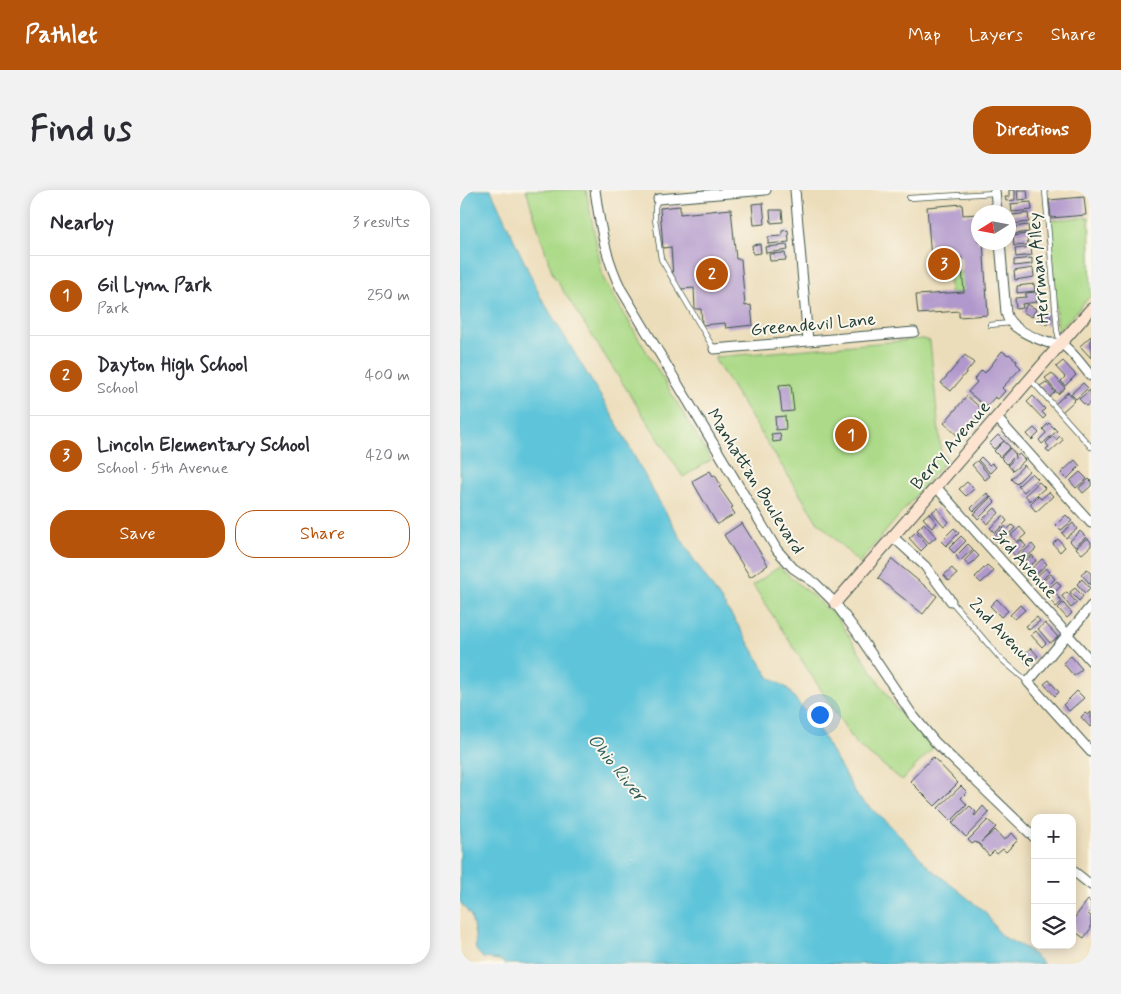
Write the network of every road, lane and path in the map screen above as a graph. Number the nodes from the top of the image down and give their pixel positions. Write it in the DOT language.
graph roads {
  1 [pos="595,190"];
  2 [pos="766,190"];
  3 [pos="795,190"];
  4 [pos="1044,190"];
  5 [pos="995,192"];
  6 [pos="909,198"];
  7 [pos="658,199"];
  8 [pos="996,205"];
  9 [pos="1001,250"];
  10 [pos="1091,309"];
  11 [pos="1010,323"];
  12 [pos="990,325"];
  13 [pos="914,332"];
  14 [pos="808,341"];
  15 [pos="1060,344"];
  16 [pos="714,350"];
  17 [pos="1091,376"];
  18 [pos="1030,379"];
  19 [pos="997,418"];
  20 [pos="1091,447"];
  21 [pos="937,488"];
  22 [pos="1091,523"];
  23 [pos="892,536"];
  24 [pos="951,601"];
  25 [pos="835,603"];
  26 [pos="1091,606"];
  27 [pos="1067,634"];
  28 [pos="1091,661"];
  29 [pos="1028,682"];
  30 [pos="1091,752"];
  31 [pos="1031,834"];
  32 [pos="1076,873"];
  33 [pos="1091,885"];
  1 -- 25 [label="street, Manhattan Boulevard"];
  2 -- 7 [label="street"];
  3 -- 14 [label="street"];
  4 -- 15 [label="lane, Herrman Alley"];
  5 -- 6 [label="lane"];
  5 -- 8 [label="street"];
  7 -- 16 [label="lane"];
  9 -- 11 [label="street"];
  10 -- 15 [label="street, Berry Avenue"];
  11 -- 12 [label="lane"];
  11 -- 15 [label="street"];
  13 -- 14 [label="street, Greendevil Lane"];
  14 -- 16 [label="street, Greendevil Lane"];
  15 -- 17 [label="street"];
  15 -- 18 [label="street, Berry Avenue"];
  18 -- 19 [label="street, Berry Avenue"];
  18 -- 20 [label="lane"];
  19 -- 21 [label="street, Berry Avenue"];
  19 -- 22 [label="street"];
  21 -- 23 [label="street, Berry Avenue"];
  21 -- 27 [label="street, 3rd Avenue"];
  23 -- 24 [label="street, 2nd Avenue"];
  23 -- 25 [label="street, Berry Avenue"];
  24 -- 29 [label="lane, 2nd Avenue"];
  25 -- 31 [label="street, Manhattan Boulevard"];
  26 -- 27 [label="street"];
  27 -- 28 [label="street, 3rd Avenue"];
  27 -- 29 [label="street"];
  29 -- 30 [label="street, 2nd Avenue"];
  32 -- 33 [label="street"];
}
